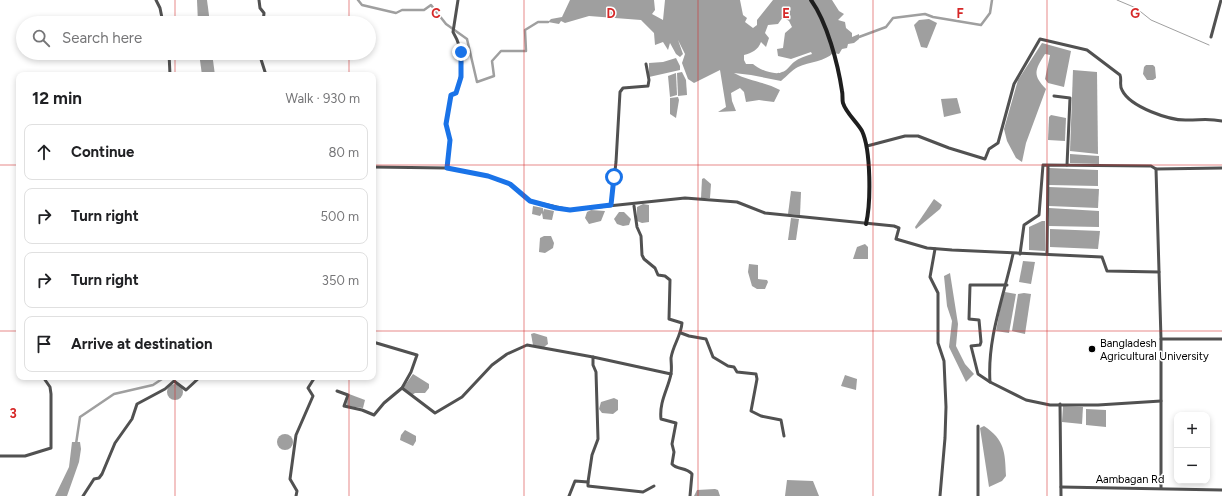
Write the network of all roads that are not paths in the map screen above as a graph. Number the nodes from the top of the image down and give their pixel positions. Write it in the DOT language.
graph roads {
  1 [pos="156,0"];
  2 [pos="258,0"];
  3 [pos="458,0"];
  4 [pos="811,0"];
  5 [pos="1221,0"];
  6 [pos="162,16"];
  7 [pos="264,16"];
  8 [pos="1211,38"];
  9 [pos="169,60"];
  10 [pos="261,60"];
  11 [pos="646,64"];
  12 [pos="170,72"];
  13 [pos="265,72"];
  14 [pos="1054,96"];
  15 [pos="1222,121"];
  16 [pos="867,146"];
  17 [pos="1067,165"];
  18 [pos="1048,166"];
  19 [pos="376,167"];
  20 [pos="447,168"];
  21 [pos="1222,168"];
  22 [pos="1156,169"];
  23 [pos="611,205"];
  24 [pos="634,206"];
  25 [pos="866,224"];
  26 [pos="935,249"];
  27 [pos="1013,254"];
  28 [pos="1020,254"];
  29 [pos="1047,254"];
  30 [pos="1159,272"];
  31 [pos="1006,284"];
  32 [pos="681,333"];
  33 [pos="1161,339"];
  34 [pos="1222,339"];
  35 [pos="376,343"];
  36 [pos="593,357"];
  37 [pos="671,374"];
  38 [pos="45,380"];
  39 [pos="197,380"];
  40 [pos="313,380"];
  41 [pos="990,382"];
  42 [pos="402,388"];
  43 [pos="337,391"];
  44 [pos="1161,401"];
  45 [pos="1060,404"];
  46 [pos="978,426"];
  47 [pos="784,436"];
  48 [pos="0,456"];
  49 [pos="588,482"];
  50 [pos="654,486"];
  51 [pos="1061,487"];
  52 [pos="1161,488"];
  53 [pos="1222,490"];
  54 [pos="83,496"];
  55 [pos="296,496"];
  56 [pos="569,496"];
  57 [pos="690,496"];
  58 [pos="940,496"];
  59 [pos="978,496"];
  60 [pos="1061,496"];
  1 -- 6 [label="street"];
  2 -- 7 [label="street"];
  3 -- 20 [label="street"];
  4 -- 16 [label="street"];
  5 -- 8 [label="street"];
  9 -- 12 [label="street"];
  10 -- 13 [label="street"];
  11 -- 23 [label="street"];
  14 -- 17 [label="street"];
  15 -- 16 [label="street"];
  16 -- 25 [label="street"];
  17 -- 18 [label="street"];
  17 -- 22 [label="street"];
  18 -- 28 [label="street"];
  18 -- 29 [label="street"];
  19 -- 20 [label="street"];
  20 -- 23 [label="street"];
  21 -- 22 [label="street"];
  22 -- 30 [label="street"];
  23 -- 25 [label="street"];
  24 -- 32 [label="street"];
  25 -- 26 [label="street"];
  26 -- 27 [label="street"];
  26 -- 58 [label="street"];
  27 -- 28 [label="street"];
  27 -- 31 [label="street"];
  28 -- 29 [label="street"];
  29 -- 30 [label="street"];
  30 -- 33 [label="street"];
  31 -- 41 [label="street"];
  31 -- 41 [label="street"];
  32 -- 37 [label="street"];
  32 -- 47 [label="street"];
  33 -- 34 [label="street"];
  33 -- 44 [label="street"];
  35 -- 42 [label="street"];
  36 -- 37 [label="street"];
  36 -- 42 [label="street"];
  36 -- 49 [label="street"];
  37 -- 57 [label="street"];
  38 -- 48 [label="street"];
  39 -- 54 [label="street"];
  40 -- 55 [label="street"];
  41 -- 45 [label="street"];
  42 -- 43 [label="street"];
  44 -- 45 [label="street"];
  44 -- 52 [label="street"];
  45 -- 51 [label="street"];
  46 -- 59 [label="street"];
  49 -- 50 [label="street"];
  49 -- 56 [label="street"];
  51 -- 52 [label="street, Aambagan Rd"];
  51 -- 60 [label="street"];
  52 -- 53 [label="street, Aambagan Rd"];
}
